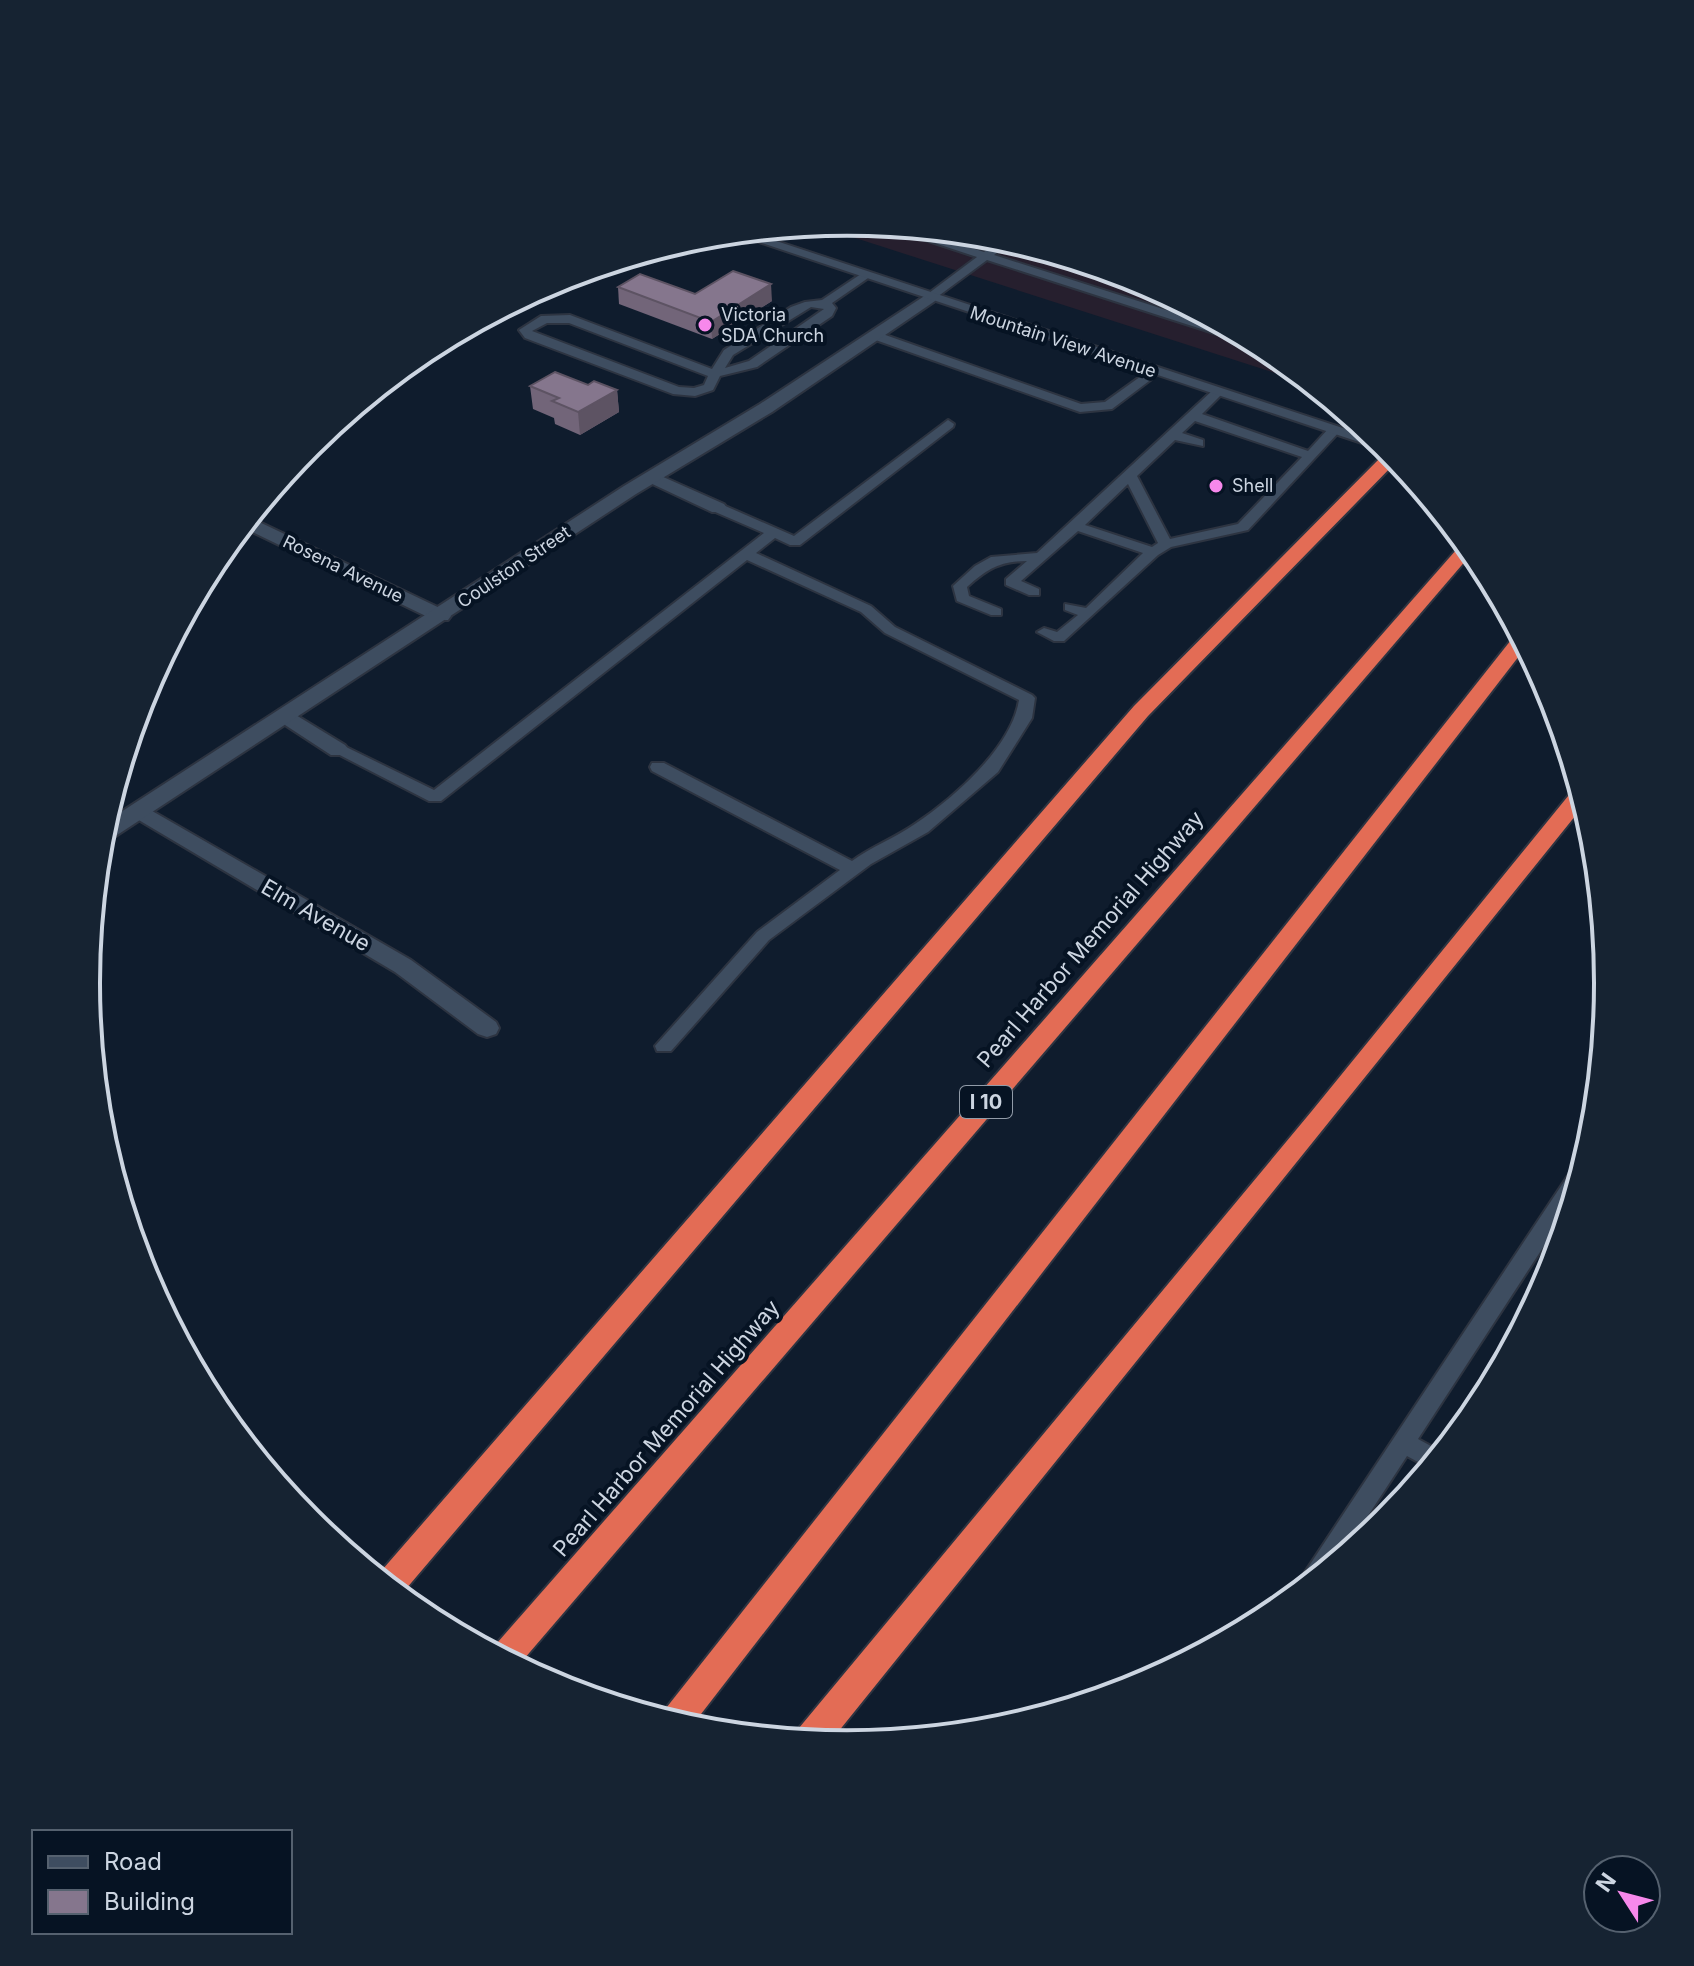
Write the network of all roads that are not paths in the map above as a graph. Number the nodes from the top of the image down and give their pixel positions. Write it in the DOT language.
graph roads {
  1 [pos="762,241"];
  2 [pos="943,242"];
  3 [pos="992,250"];
  4 [pos="985,255"];
  5 [pos="865,276"];
  6 [pos="929,298"];
  7 [pos="825,303"];
  8 [pos="1195,323"];
  9 [pos="874,335"];
  10 [pos="1155,372"];
  11 [pos="715,374"];
  12 [pos="1217,393"];
  13 [pos="1194,416"];
  14 [pos="948,424"];
  15 [pos="1334,431"];
  16 [pos="1174,435"];
  17 [pos="1359,439"];
  18 [pos="1198,443"];
  19 [pos="1311,456"];
  20 [pos="1384,464"];
  21 [pos="1130,476"];
  22 [pos="652,477"];
  23 [pos="718,508"];
  24 [pos="255,526"];
  25 [pos="1076,526"];
  26 [pos="773,533"];
  27 [pos="1160,548"];
  28 [pos="746,554"];
  29 [pos="1459,556"];
  30 [pos="1040,557"];
  31 [pos="1034,592"];
  32 [pos="1070,607"];
  33 [pos="996,612"];
  34 [pos="1088,614"];
  35 [pos="441,616"];
  36 [pos="1044,632"];
  37 [pos="1515,648"];
  38 [pos="286,716"];
  39 [pos="338,750"];
  40 [pos="658,767"];
  41 [pos="1573,805"];
  42 [pos="140,811"];
  43 [pos="117,826"];
  44 [pos="852,869"];
  45 [pos="487,1028"];
  46 [pos="664,1046"];
  47 [pos="1548,1239"];
  48 [pos="1404,1442"];
  49 [pos="1426,1455"];
  50 [pos="1332,1552"];
  51 [pos="395,1578"];
  52 [pos="510,1650"];
  53 [pos="682,1712"];
  54 [pos="820,1729"];
  1 -- 5 [label="street, Mountain View Avenue"];
  2 -- 4 [label="lane"];
  3 -- 4 [label="lane"];
  4 -- 6 [label="lane"];
  4 -- 8 [label="lane"];
  5 -- 6 [label="street, Mountain View Avenue"];
  5 -- 7 [label="lane"];
  6 -- 9 [label="street, Coulston Street"];
  6 -- 10 [label="street, Mountain View Avenue"];
  7 -- 11 [label="lane"];
  7 -- 11 [label="lane"];
  9 -- 10 [label="lane"];
  9 -- 22 [label="street, Coulston Street"];
  10 -- 12 [label="street, Mountain View Avenue"];
  11 -- 11 [label="lane"];
  12 -- 13 [label="lane"];
  12 -- 15 [label="street, Mountain View Avenue"];
  13 -- 16 [label="lane"];
  13 -- 19 [label="lane"];
  14 -- 26 [label="lane"];
  15 -- 17 [label="street, Mountain View Avenue"];
  15 -- 19 [label="lane"];
  16 -- 18 [label="lane"];
  16 -- 21 [label="lane"];
  19 -- 27 [label="lane"];
  20 -- 51 [label="highway"];
  21 -- 25 [label="lane"];
  21 -- 27 [label="lane"];
  22 -- 23 [label="street"];
  22 -- 35 [label="street, Coulston Street"];
  23 -- 26 [label="lane"];
  24 -- 35 [label="street, Rosena Avenue"];
  25 -- 27 [label="lane"];
  25 -- 30 [label="lane"];
  26 -- 28 [label="lane"];
  27 -- 34 [label="lane"];
  28 -- 39 [label="lane"];
  28 -- 44 [label="lane"];
  29 -- 52 [label="highway, Pearl Harbor Memorial Highway / I 10"];
  30 -- 31 [label="lane"];
  30 -- 33 [label="lane"];
  32 -- 34 [label="lane"];
  34 -- 36 [label="lane"];
  35 -- 38 [label="street, Coulston Street"];
  37 -- 53 [label="highway"];
  38 -- 39 [label="street"];
  38 -- 42 [label="street, Coulston Street"];
  40 -- 44 [label="lane"];
  41 -- 54 [label="highway"];
  42 -- 43 [label="street, Coulston Street"];
  42 -- 45 [label="street, Elm Avenue"];
  44 -- 46 [label="lane"];
  47 -- 48 [label="lane"];
  48 -- 49 [label="lane"];
  48 -- 50 [label="lane"];
}
